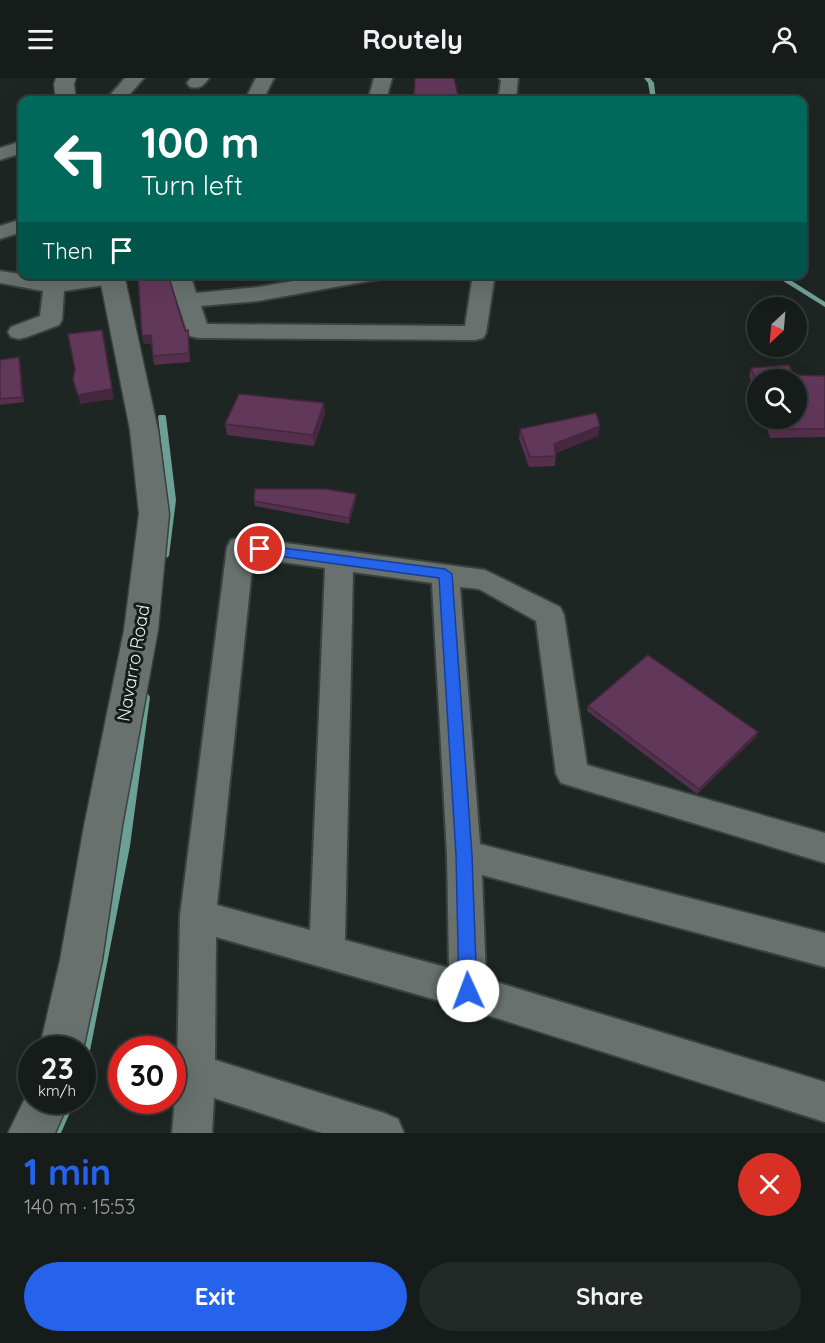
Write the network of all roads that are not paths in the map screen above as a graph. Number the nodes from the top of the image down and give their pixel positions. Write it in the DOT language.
graph roads {
  1 [pos="66,78"];
  2 [pos="135,78"];
  3 [pos="265,78"];
  4 [pos="383,78"];
  5 [pos="508,78"];
  6 [pos="66,96"];
  7 [pos="121,96"];
  8 [pos="256,96"];
  9 [pos="378,96"];
  10 [pos="508,96"];
  11 [pos="18,226"];
  12 [pos="0,233"];
  13 [pos="0,277"];
  14 [pos="18,278"];
  15 [pos="35,279"];
  16 [pos="67,279"];
  17 [pos="113,279"];
  18 [pos="181,279"];
  19 [pos="345,279"];
  20 [pos="483,279"];
  21 [pos="52,280"];
  22 [pos="188,300"];
  23 [pos="19,332"];
  24 [pos="339,560"];
  25 [pos="445,574"];
  26 [pos="825,848"];
  27 [pos="464,855"];
  28 [pos="198,916"];
  29 [pos="825,950"];
  30 [pos="327,951"];
  31 [pos="468,991"];
  32 [pos="64,1036"];
  33 [pos="196,1072"];
  34 [pos="825,1102"];
  35 [pos="40,1114"];
  36 [pos="31,1133"];
  37 [pos="192,1133"];
  38 [pos="384,1133"];
  1 -- 6 [label="street"];
  2 -- 7 [label="street"];
  3 -- 8 [label="street"];
  4 -- 9 [label="street"];
  5 -- 10 [label="street"];
  11 -- 12 [label="street"];
  13 -- 14 [label="street"];
  15 -- 21 [label="street"];
  16 -- 21 [label="street"];
  17 -- 32 [label="street, Navarro Road"];
  18 -- 22 [label="street"];
  19 -- 22 [label="street"];
  20 -- 22 [label="street"];
  21 -- 23 [label="street"];
  24 -- 25 [label="street"];
  24 -- 28 [label="street"];
  24 -- 30 [label="street"];
  25 -- 26 [label="street"];
  25 -- 27 [label="street"];
  27 -- 29 [label="street"];
  27 -- 31 [label="street"];
  28 -- 30 [label="street"];
  28 -- 33 [label="street"];
  30 -- 31 [label="street"];
  31 -- 34 [label="street"];
  33 -- 37 [label="street"];
  33 -- 38 [label="street"];
  35 -- 36 [label="street"];
}
